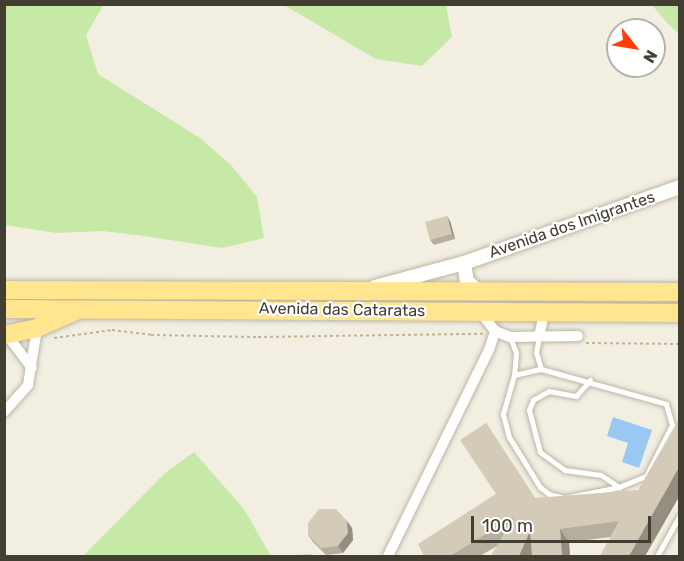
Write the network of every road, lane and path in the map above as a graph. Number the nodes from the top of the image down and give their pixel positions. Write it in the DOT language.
graph roads {
  1 [pos="680,187"];
  2 [pos="464,263"];
  3 [pos="4,290"];
  4 [pos="680,292"];
  5 [pos="353,294"];
  6 [pos="482,294"];
  7 [pos="82,308"];
  8 [pos="4,309"];
  9 [pos="481,313"];
  10 [pos="680,313"];
  11 [pos="544,314"];
  12 [pos="6,335"];
  13 [pos="36,335"];
  14 [pos="494,336"];
  15 [pos="510,337"];
  16 [pos="539,337"];
  17 [pos="580,339"];
  18 [pos="680,344"];
  19 [pos="32,368"];
  20 [pos="541,369"];
  21 [pos="514,375"];
  22 [pos="590,380"];
  23 [pos="4,412"];
  24 [pos="620,487"];
  25 [pos="680,515"];
  26 [pos="388,556"];
  27 [pos="657,556"];
  1 -- 2 [label="street, Avenida dos Imigrantes"];
  2 -- 5 [label="street, Avenida dos Imigrantes"];
  2 -- 6 [label="street"];
  3 -- 5 [label="main road, Avenida das Cataratas"];
  4 -- 6 [label="main road, Avenida das Cataratas"];
  5 -- 6 [label="main road, Avenida das Cataratas"];
  7 -- 8 [label="main road, Avenida das Cataratas"];
  7 -- 9 [label="main road, Avenida das Cataratas"];
  7 -- 13 [label="main road"];
  9 -- 11 [label="main road, Avenida das Cataratas"];
  9 -- 14 [label="street"];
  10 -- 11 [label="main road, Avenida das Cataratas"];
  11 -- 16 [label="street"];
  12 -- 13 [label="main road"];
  12 -- 19 [label="street"];
  13 -- 14 [label="path"];
  13 -- 19 [label="street"];
  14 -- 15 [label="street"];
  14 -- 26 [label="street"];
  15 -- 16 [label="street"];
  15 -- 21 [label="lane"];
  16 -- 17 [label="street"];
  16 -- 20 [label="lane"];
  17 -- 18 [label="path"];
  19 -- 23 [label="street"];
  20 -- 21 [label="lane"];
  20 -- 22 [label="lane"];
  21 -- 24 [label="lane"];
  22 -- 24 [label="lane"];
  22 -- 24 [label="lane"];
  25 -- 27 [label="lane"];
}
